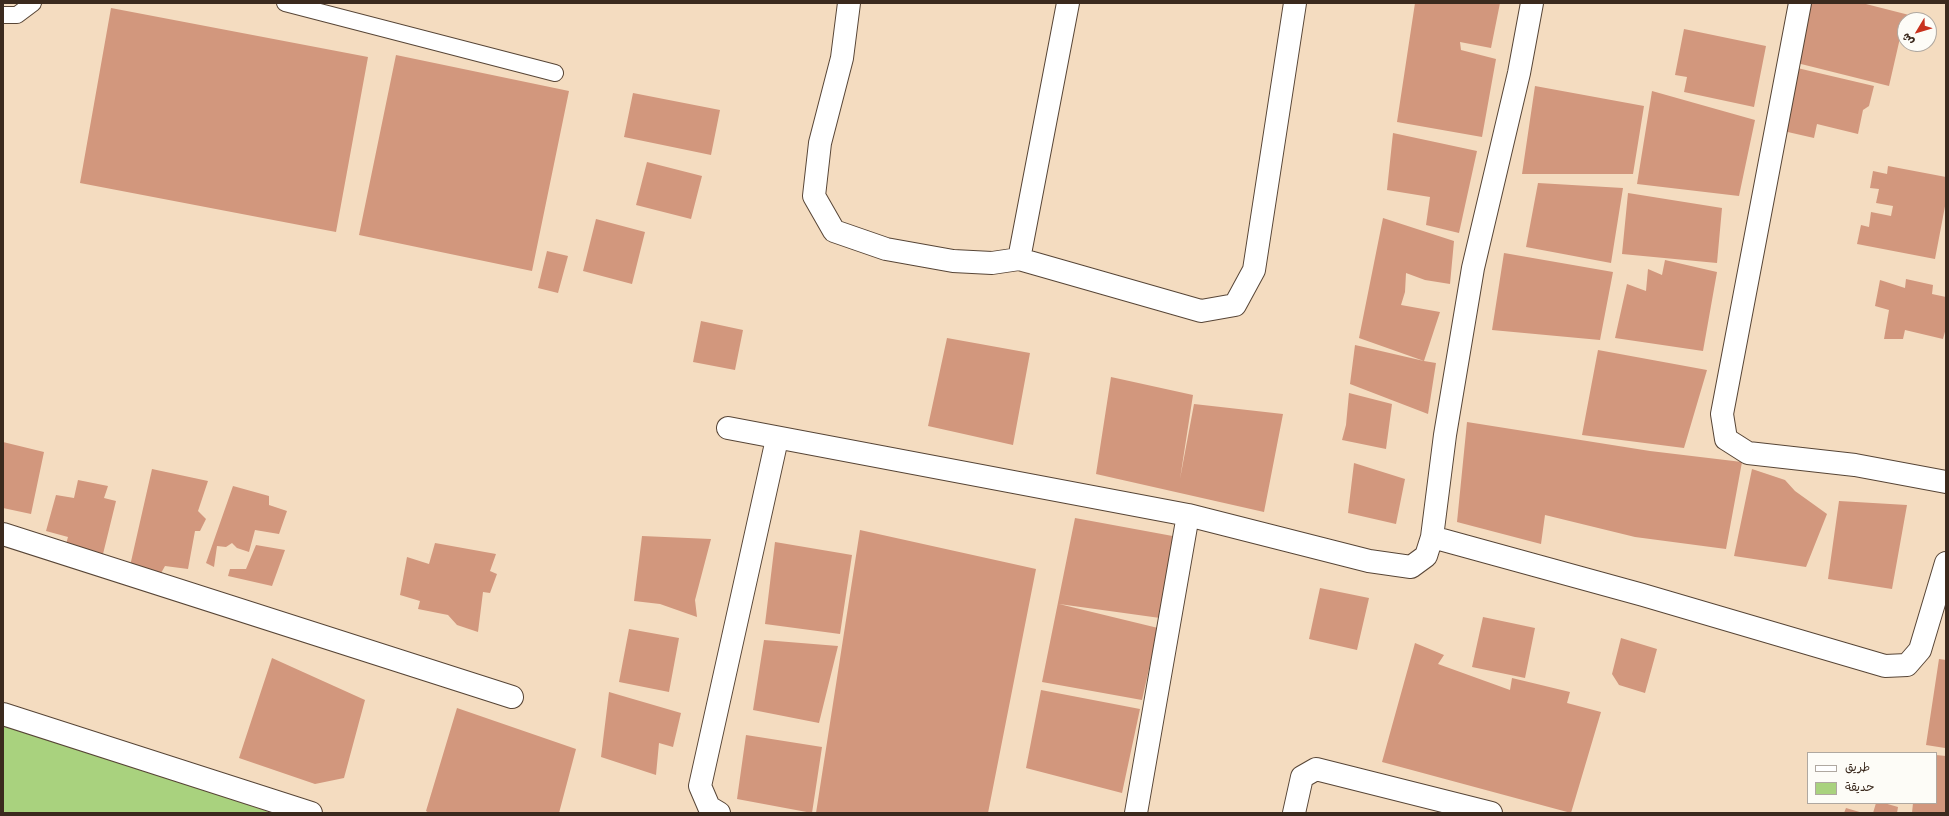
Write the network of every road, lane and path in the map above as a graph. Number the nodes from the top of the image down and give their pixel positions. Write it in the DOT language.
graph roads {
  1 [pos="33,3"];
  2 [pos="285,3"];
  3 [pos="849,3"];
  4 [pos="1068,3"];
  5 [pos="1295,3"];
  6 [pos="1532,3"];
  7 [pos="1800,3"];
  8 [pos="3,15"];
  9 [pos="555,73"];
  10 [pos="1019,259"];
  11 [pos="728,428"];
  12 [pos="776,439"];
  13 [pos="1946,482"];
  14 [pos="1188,515"];
  15 [pos="3,534"];
  16 [pos="1432,537"];
  17 [pos="1946,563"];
  18 [pos="512,697"];
  19 [pos="3,714"];
  20 [pos="310,813"];
  21 [pos="718,813"];
  22 [pos="1136,813"];
  23 [pos="1294,813"];
  24 [pos="1491,813"];
  1 -- 8 [label="lane"];
  2 -- 9 [label="lane"];
  3 -- 10 [label="street"];
  4 -- 10 [label="street"];
  5 -- 10 [label="street"];
  6 -- 16 [label="street"];
  7 -- 13 [label="street"];
  11 -- 12 [label="street"];
  12 -- 14 [label="street"];
  12 -- 21 [label="street"];
  14 -- 16 [label="street"];
  14 -- 22 [label="street"];
  15 -- 18 [label="street"];
  16 -- 17 [label="street"];
  19 -- 20 [label="street"];
  23 -- 24 [label="street"];
}
